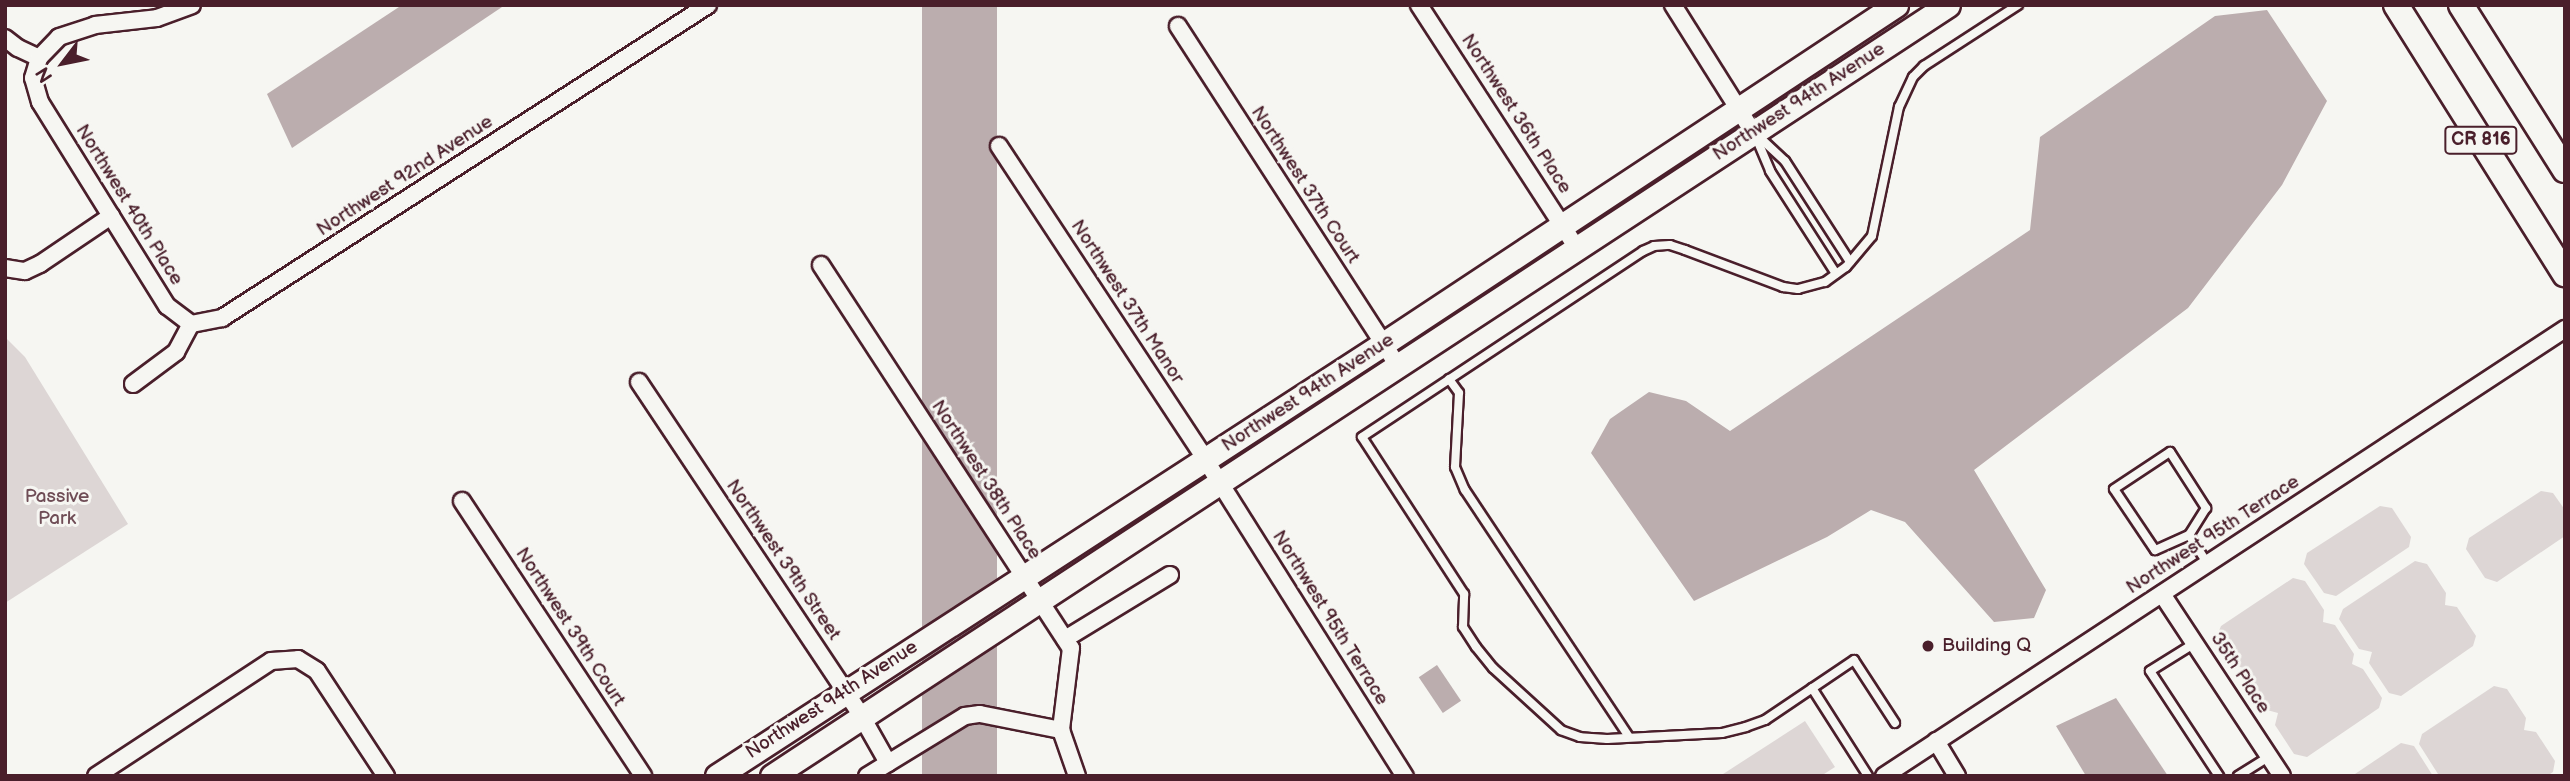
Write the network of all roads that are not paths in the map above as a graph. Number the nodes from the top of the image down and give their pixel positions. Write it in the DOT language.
graph roads {
  1 [pos="192,5"];
  2 [pos="708,5"];
  3 [pos="1419,5"];
  4 [pos="1673,5"];
  5 [pos="1896,5"];
  6 [pos="2018,5"];
  7 [pos="2396,5"];
  8 [pos="2461,5"];
  9 [pos="1938,8"];
  10 [pos="1178,26"];
  11 [pos="5,38"];
  12 [pos="38,58"];
  13 [pos="1739,107"];
  14 [pos="1754,132"];
  15 [pos="999,146"];
  16 [pos="2565,170"];
  17 [pos="111,216"];
  18 [pos="1563,225"];
  19 [pos="1576,247"];
  20 [pos="1850,262"];
  21 [pos="821,265"];
  22 [pos="8,269"];
  23 [pos="1836,274"];
  24 [pos="2565,274"];
  25 [pos="191,324"];
  26 [pos="2562,336"];
  27 [pos="1383,344"];
  28 [pos="1398,366"];
  29 [pos="1450,379"];
  30 [pos="639,382"];
  31 [pos="133,384"];
  32 [pos="1205,459"];
  33 [pos="1218,482"];
  34 [pos="462,501"];
  35 [pos="2189,535"];
  36 [pos="2208,564"];
  37 [pos="1170,575"];
  38 [pos="1023,576"];
  39 [pos="2162,594"];
  40 [pos="1039,601"];
  41 [pos="1065,639"];
  42 [pos="2195,643"];
  43 [pos="1812,688"];
  44 [pos="845,691"];
  45 [pos="862,717"];
  46 [pos="1895,723"];
  47 [pos="1061,730"];
  48 [pos="1629,737"];
  49 [pos="1936,741"];
  50 [pos="2270,757"];
  51 [pos="888,763"];
  52 [pos="96,776"];
  53 [pos="386,776"];
  54 [pos="643,776"];
  55 [pos="717,776"];
  56 [pos="772,776"];
  57 [pos="867,776"];
  58 [pos="1077,776"];
  59 [pos="1405,776"];
  60 [pos="1868,776"];
  61 [pos="1884,776"];
  62 [pos="1957,776"];
  63 [pos="2219,776"];
  64 [pos="2238,776"];
  65 [pos="2282,776"];
  1 -- 12 [label="street"];
  2 -- 25 [label="street, Northwest 92nd Avenue"];
  3 -- 18 [label="street, Northwest 36th Place"];
  4 -- 13 [label="street"];
  5 -- 13 [label="street, Northwest 94th Avenue"];
  6 -- 20 [label="lane"];
  7 -- 24 [label="main road, CR 816"];
  8 -- 16 [label="main road, CR 816"];
  9 -- 14 [label="street, Northwest 94th Avenue"];
  10 -- 27 [label="street, Northwest 37th Court"];
  11 -- 12 [label="street"];
  12 -- 17 [label="street, Northwest 40th Place"];
  13 -- 14 [label="street"];
  13 -- 18 [label="street, Northwest 94th Avenue"];
  14 -- 19 [label="street, Northwest 94th Avenue"];
  14 -- 20 [label="lane"];
  14 -- 23 [label="lane"];
  15 -- 32 [label="street, Northwest 37th Manor"];
  17 -- 22 [label="street"];
  17 -- 25 [label="street, Northwest 40th Place"];
  18 -- 19 [label="street, Northwest 36th Place"];
  18 -- 27 [label="street, Northwest 94th Avenue"];
  19 -- 28 [label="street, Northwest 94th Avenue"];
  20 -- 23 [label="lane"];
  21 -- 38 [label="street, Northwest 38th Place"];
  23 -- 29 [label="lane"];
  25 -- 31 [label="street"];
  26 -- 36 [label="street, Northwest 95th Terrace"];
  27 -- 28 [label="street, Northwest 37th Court"];
  27 -- 32 [label="street, Northwest 94th Avenue"];
  28 -- 33 [label="street, Northwest 94th Avenue"];
  29 -- 48 [label="lane"];
  29 -- 48 [label="lane"];
  30 -- 44 [label="street, Northwest 39th Street"];
  32 -- 33 [label="street, Northwest 37th Manor"];
  32 -- 38 [label="street, Northwest 94th Avenue"];
  33 -- 40 [label="street, Northwest 94th Avenue"];
  33 -- 59 [label="street, Northwest 95th Terrace"];
  34 -- 54 [label="street, Northwest 39th Court"];
  35 -- 35 [label="lane"];
  35 -- 36 [label="lane"];
  36 -- 39 [label="street, Northwest 95th Terrace"];
  37 -- 41 [label="street"];
  38 -- 40 [label="street, Northwest 38th Place"];
  38 -- 44 [label="street, Northwest 94th Avenue"];
  39 -- 42 [label="street, 35th Place"];
  39 -- 49 [label="street, Northwest 95th Terrace"];
  40 -- 41 [label="street, Northwest 38th Place"];
  40 -- 45 [label="street, Northwest 94th Avenue"];
  41 -- 47 [label="street, Northwest 38th Place"];
  42 -- 50 [label="street, 35th Place"];
  42 -- 63 [label="lane"];
  43 -- 46 [label="lane"];
  43 -- 48 [label="lane"];
  43 -- 60 [label="lane"];
  44 -- 45 [label="street, Northwest 39th Street"];
  44 -- 55 [label="street, Northwest 94th Avenue"];
  45 -- 51 [label="street, Northwest 39th Street"];
  45 -- 56 [label="street, Northwest 94th Avenue"];
  47 -- 51 [label="street"];
  47 -- 58 [label="street, Northwest 38th Place"];
  49 -- 61 [label="street, Northwest 95th Terrace"];
  49 -- 62 [label="street"];
  50 -- 64 [label="lane"];
  50 -- 65 [label="street, 35th Place"];
  51 -- 57 [label="street"];
  52 -- 53 [label="street"];
}
